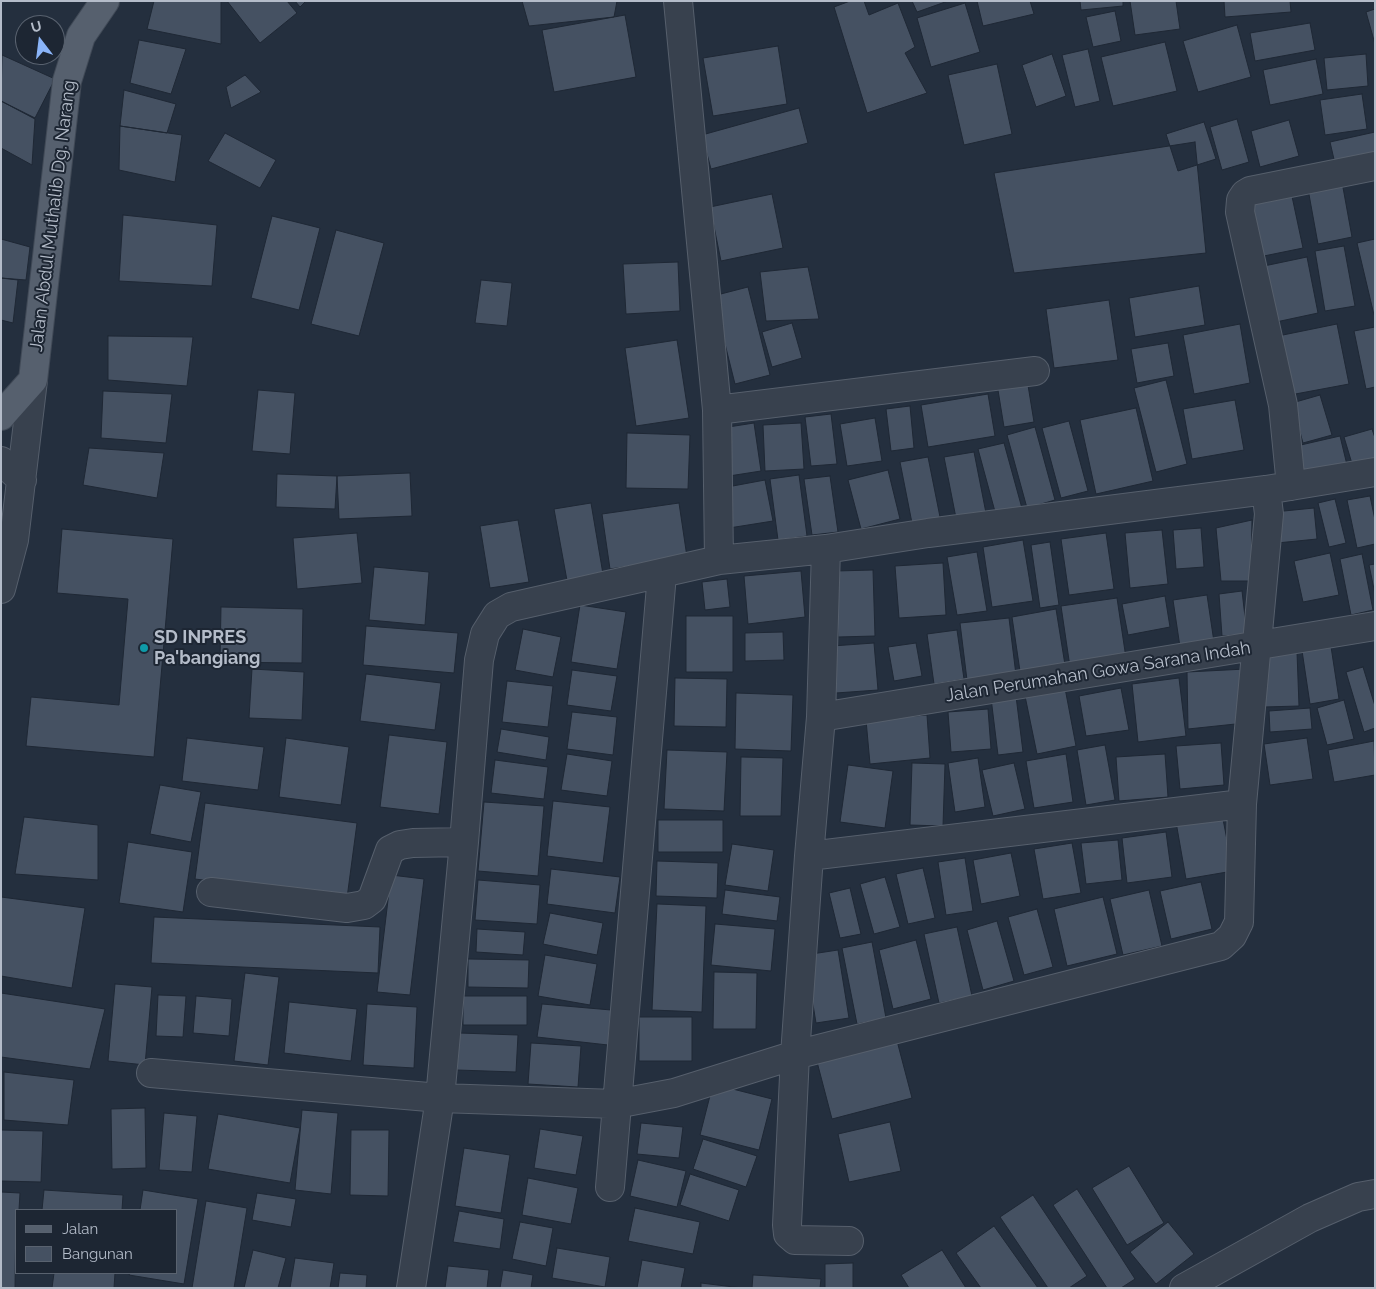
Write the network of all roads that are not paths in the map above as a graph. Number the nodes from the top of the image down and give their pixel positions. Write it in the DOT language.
graph roads {
  1 [pos="105,1"];
  2 [pos="678,1"];
  3 [pos="1375,166"];
  4 [pos="1035,371"];
  5 [pos="34,380"];
  6 [pos="718,410"];
  7 [pos="1,416"];
  8 [pos="1,461"];
  9 [pos="1375,472"];
  10 [pos="22,480"];
  11 [pos="1278,488"];
  12 [pos="826,549"];
  13 [pos="719,560"];
  14 [pos="662,574"];
  15 [pos="1,589"];
  16 [pos="1375,626"];
  17 [pos="1257,647"];
  18 [pos="821,717"];
  19 [pos="1242,804"];
  20 [pos="464,842"];
  21 [pos="809,856"];
  22 [pos="211,892"];
  23 [pos="795,1055"];
  24 [pos="151,1073"];
  25 [pos="440,1098"];
  26 [pos="616,1104"];
  27 [pos="610,1187"];
  28 [pos="1375,1194"];
  29 [pos="849,1241"];
  30 [pos="411,1288"];
  31 [pos="1184,1288"];
  1 -- 5 [label="main road, Jalan Abdul Muthalib Dg. Narang"];
  2 -- 6 [label="street"];
  3 -- 11 [label="street"];
  4 -- 6 [label="street"];
  5 -- 7 [label="main road"];
  5 -- 10 [label="street"];
  6 -- 13 [label="street"];
  8 -- 10 [label="street"];
  9 -- 11 [label="street"];
  10 -- 15 [label="street"];
  11 -- 12 [label="street"];
  11 -- 17 [label="street"];
  12 -- 13 [label="street"];
  12 -- 18 [label="street"];
  13 -- 14 [label="street"];
  14 -- 20 [label="street"];
  14 -- 26 [label="street"];
  16 -- 17 [label="street, Jalan Perumahan Gowa Sarana Indah"];
  17 -- 18 [label="street, Jalan Perumahan Gowa Sarana Indah"];
  17 -- 19 [label="street"];
  18 -- 21 [label="street"];
  19 -- 21 [label="street"];
  19 -- 23 [label="street"];
  20 -- 22 [label="street"];
  20 -- 25 [label="street"];
  21 -- 23 [label="street"];
  23 -- 26 [label="street"];
  23 -- 29 [label="street"];
  24 -- 25 [label="street"];
  25 -- 26 [label="street"];
  25 -- 30 [label="street"];
  26 -- 27 [label="street"];
  28 -- 31 [label="street"];
}
